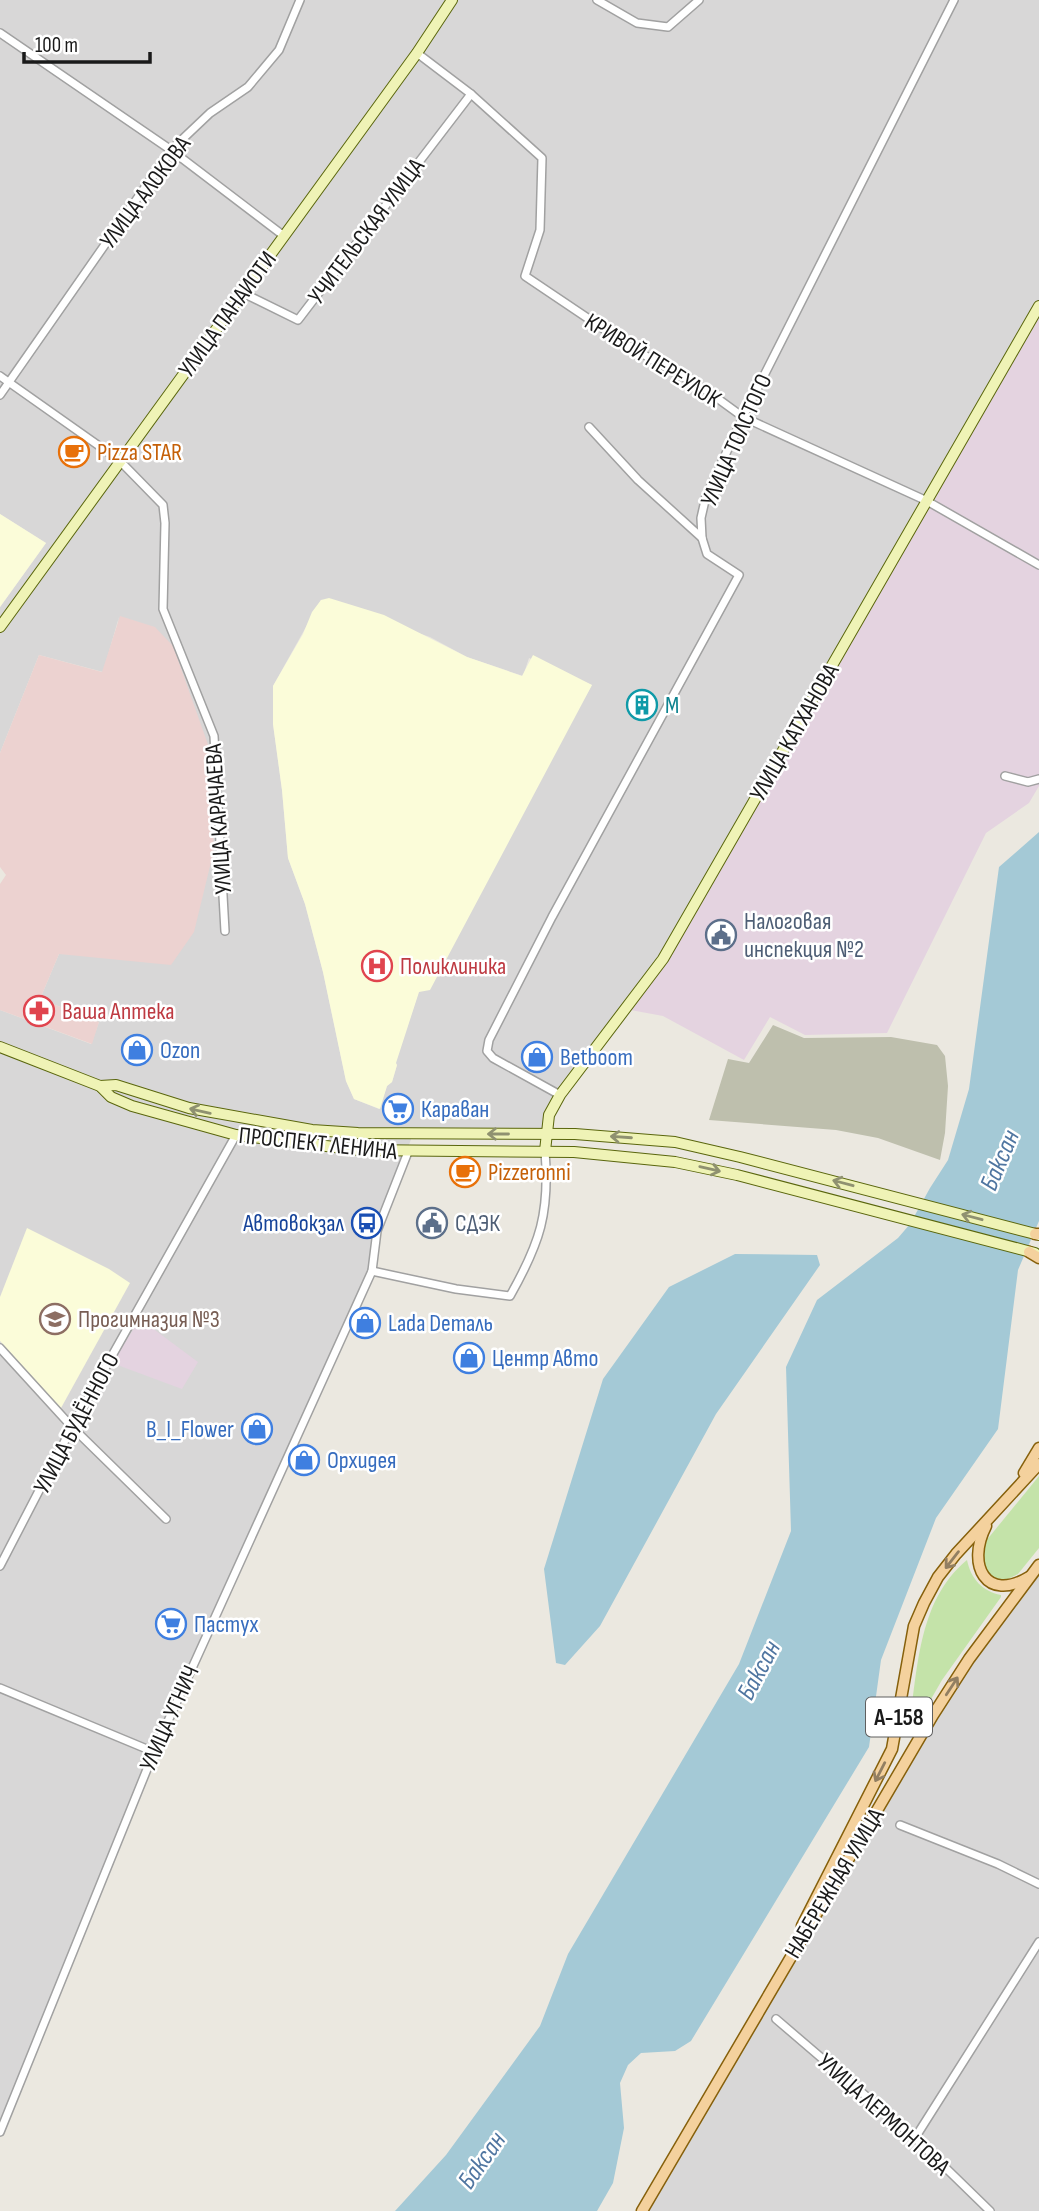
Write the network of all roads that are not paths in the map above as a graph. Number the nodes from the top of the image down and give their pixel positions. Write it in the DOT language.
graph roads {
  1 [pos="299,0"];
  2 [pos="452,0"];
  3 [pos="597,0"];
  4 [pos="699,0"];
  5 [pos="954,0"];
  6 [pos="0,33"];
  7 [pos="417,53"];
  8 [pos="471,94"];
  9 [pos="171,149"];
  10 [pos="284,236"];
  11 [pos="243,293"];
  12 [pos="1039,306"];
  13 [pos="0,376"];
  14 [pos="8,382"];
  15 [pos="0,396"];
  16 [pos="743,417"];
  17 [pos="589,427"];
  18 [pos="120,460"];
  19 [pos="926,501"];
  20 [pos="702,538"];
  21 [pos="1039,565"];
  22 [pos="0,627"];
  23 [pos="1004,776"];
  24 [pos="1039,779"];
  25 [pos="226,932"];
  26 [pos="0,1047"];
  27 [pos="100,1086"];
  28 [pos="560,1095"];
  29 [pos="545,1134"];
  30 [pos="236,1135"];
  31 [pos="545,1151"];
  32 [pos="408,1153"];
  33 [pos="1038,1234"];
  34 [pos="1036,1254"];
  35 [pos="372,1271"];
  36 [pos="0,1348"];
  37 [pos="72,1427"];
  38 [pos="1039,1448"];
  39 [pos="1039,1464"];
  40 [pos="1013,1490"];
  41 [pos="996,1508"];
  42 [pos="166,1519"];
  43 [pos="0,1566"];
  44 [pos="1035,1570"];
  45 [pos="0,1688"];
  46 [pos="154,1752"];
  47 [pos="900,1825"];
  48 [pos="1039,1884"];
  49 [pos="1039,1942"];
  50 [pos="791,1955"];
  51 [pos="776,2019"];
  52 [pos="0,2132"];
  53 [pos="915,2138"];
  54 [pos="642,2211"];
  55 [pos="990,2211"];
  1 -- 9 [label="street, УЛИЦА АЛОКОВА"];
  2 -- 7 [label="main road, УЛИЦА ПАНАИОТИ"];
  3 -- 4 [label="street"];
  5 -- 16 [label="street, УЛИЦА ТОЛСТОГО"];
  6 -- 9 [label="street"];
  7 -- 8 [label="street, КРИВОЙ ПЕРЕУЛОК"];
  7 -- 10 [label="main road, УЛИЦА ПАНАИОТИ"];
  8 -- 11 [label="street, УЧИТЕЛЬСКАЯ УЛИЦА"];
  8 -- 16 [label="street, КРИВОЙ ПЕРЕУЛОК"];
  9 -- 10 [label="street"];
  9 -- 14 [label="street, УЛИЦА АЛОКОВА"];
  10 -- 11 [label="main road, УЛИЦА ПАНАИОТИ"];
  11 -- 18 [label="main road, УЛИЦА ПАНАИОТИ"];
  12 -- 19 [label="main road, УЛИЦА КАТХАНОВА"];
  13 -- 14 [label="street, УЛИЦА КАРАЧАЕВА"];
  14 -- 15 [label="street, УЛИЦА АЛОКОВА"];
  14 -- 18 [label="street, УЛИЦА КАРАЧАЕВА"];
  16 -- 19 [label="street, КРИВОЙ ПЕРЕУЛОК"];
  16 -- 20 [label="street, УЛИЦА ТОЛСТОГО"];
  17 -- 20 [label="street"];
  18 -- 22 [label="main road, УЛИЦА ПАНАИОТИ"];
  18 -- 25 [label="street, УЛИЦА КАРАЧАЕВА"];
  19 -- 21 [label="street, КРИВОЙ ПЕРЕУЛОК"];
  19 -- 28 [label="main road, УЛИЦА КАТХАНОВА"];
  20 -- 28 [label="street, УЛИЦА ТОЛСТОГО"];
  23 -- 24 [label="street"];
  26 -- 27 [label="main road, ПРОСПЕКТ ЛЕНИНА"];
  29 -- 27 [label="main road, ПРОСПЕКТ ЛЕНИНА, one-way"];
  27 -- 30 [label="main road, ПРОСПЕКТ ЛЕНИНА"];
  28 -- 29 [label="main road, УЛИЦА КАТХАНОВА"];
  29 -- 31 [label="main road, УЛИЦА КАТХАНОВА"];
  33 -- 29 [label="main road, ПРОСПЕКТ ЛЕНИНА, one-way"];
  30 -- 32 [label="main road, ПРОСПЕКТ ЛЕНИНА"];
  30 -- 37 [label="street, УЛИЦА БУДЁННОГО"];
  31 -- 32 [label="main road, ПРОСПЕКТ ЛЕНИНА"];
  31 -- 34 [label="main road, ПРОСПЕКТ ЛЕНИНА, one-way"];
  31 -- 35 [label="street"];
  32 -- 35 [label="street, УЛИЦА УГНИЧ"];
  35 -- 46 [label="street, УЛИЦА УГНИЧ"];
  36 -- 37 [label="street"];
  37 -- 42 [label="street"];
  37 -- 43 [label="street, УЛИЦА БУДЁННОГО"];
  38 -- 40 [label="main road"];
  39 -- 40 [label="main road, А-158"];
  40 -- 41 [label="main road, А-158"];
  41 -- 44 [label="main road"];
  41 -- 50 [label="main road, А-158, one-way"];
  50 -- 44 [label="main road, НАБЕРЕЖНАЯ УЛИЦА / А-158, one-way"];
  45 -- 46 [label="street"];
  46 -- 52 [label="street, УЛИЦА УГНИЧ"];
  47 -- 48 [label="street"];
  49 -- 53 [label="street"];
  50 -- 54 [label="main road, НАБЕРЕЖНАЯ УЛИЦА / А-158"];
  51 -- 53 [label="street, УЛИЦА ЛЕРМОНТОВА"];
  53 -- 55 [label="street, УЛИЦА ЛЕРМОНТОВА"];
}
